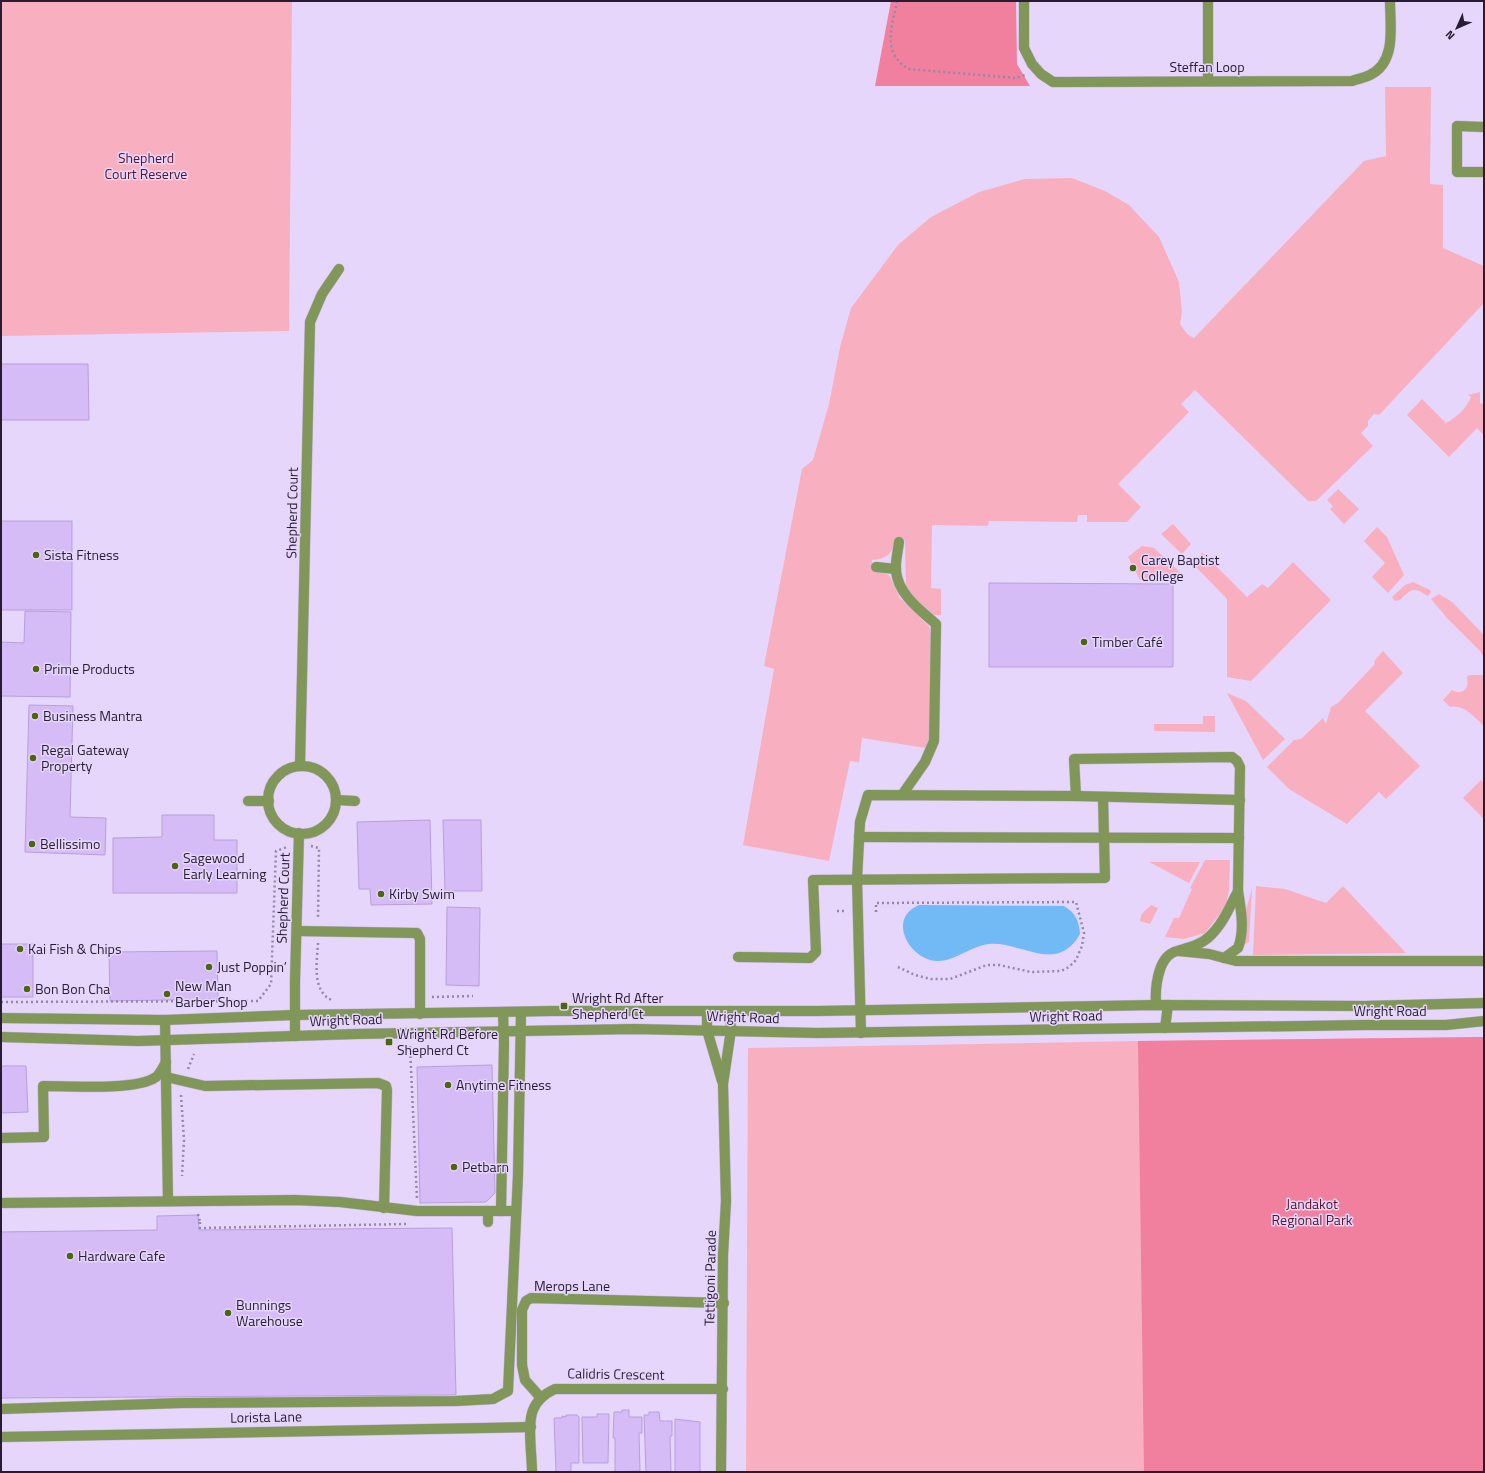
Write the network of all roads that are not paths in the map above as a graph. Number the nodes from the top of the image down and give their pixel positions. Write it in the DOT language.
graph roads {
  1 [pos="1024,1"];
  2 [pos="1208,1"];
  3 [pos="1390,1"];
  4 [pos="1208,81"];
  5 [pos="1484,126"];
  6 [pos="1484,172"];
  7 [pos="339,269"];
  8 [pos="899,542"];
  9 [pos="876,567"];
  10 [pos="896,569"];
  11 [pos="300,765"];
  12 [pos="902,795"];
  13 [pos="1076,796"];
  14 [pos="1103,797"];
  15 [pos="337,800"];
  16 [pos="1240,800"];
  17 [pos="248,801"];
  18 [pos="269,801"];
  19 [pos="355,801"];
  20 [pos="859,837"];
  21 [pos="1103,837"];
  22 [pos="299,838"];
  23 [pos="1239,838"];
  24 [pos="858,879"];
  25 [pos="1238,891"];
  26 [pos="297,931"];
  27 [pos="1179,951"];
  28 [pos="738,957"];
  29 [pos="1224,958"];
  30 [pos="1484,961"];
  31 [pos="1484,1003"];
  32 [pos="1156,1005"];
  33 [pos="1168,1005"];
  34 [pos="707,1010"];
  35 [pos="860,1010"];
  36 [pos="730,1011"];
  37 [pos="503,1012"];
  38 [pos="521,1012"];
  39 [pos="420,1014"];
  40 [pos="295,1015"];
  41 [pos="1,1018"];
  42 [pos="18,1018"];
  43 [pos="165,1020"];
  44 [pos="1484,1021"];
  45 [pos="1165,1028"];
  46 [pos="521,1030"];
  47 [pos="707,1030"];
  48 [pos="731,1030"];
  49 [pos="504,1031"];
  50 [pos="861,1033"];
  51 [pos="295,1036"];
  52 [pos="1,1037"];
  53 [pos="19,1037"];
  54 [pos="165,1040"];
  55 [pos="166,1062"];
  56 [pos="166,1077"];
  57 [pos="723,1084"];
  58 [pos="1,1138"];
  59 [pos="168,1201"];
  60 [pos="1,1203"];
  61 [pos="384,1208"];
  62 [pos="488,1211"];
  63 [pos="501,1211"];
  64 [pos="516,1211"];
  65 [pos="488,1222"];
  66 [pos="724,1303"];
  67 [pos="723,1389"];
  68 [pos="541,1398"];
  69 [pos="1,1409"];
  70 [pos="531,1427"];
  71 [pos="1,1437"];
  72 [pos="532,1472"];
  73 [pos="721,1472"];
  1 -- 4 [label="street, Steffan Loop"];
  2 -- 4 [label="street"];
  3 -- 4 [label="street, Steffan Loop"];
  5 -- 6 [label="street"];
  7 -- 11 [label="street, Shepherd Court"];
  8 -- 10 [label="street"];
  9 -- 10 [label="street"];
  10 -- 12 [label="street"];
  11 -- 15 [label="street"];
  11 -- 18 [label="street"];
  12 -- 13 [label="street"];
  12 -- 20 [label="street"];
  13 -- 14 [label="street"];
  13 -- 16 [label="street"];
  14 -- 16 [label="street"];
  14 -- 21 [label="street"];
  15 -- 19 [label="street"];
  15 -- 22 [label="street"];
  16 -- 23 [label="street"];
  17 -- 18 [label="street"];
  18 -- 22 [label="street"];
  20 -- 21 [label="street"];
  20 -- 24 [label="street"];
  21 -- 23 [label="street"];
  21 -- 24 [label="street"];
  22 -- 26 [label="street, Shepherd Court"];
  23 -- 25 [label="street"];
  24 -- 28 [label="street"];
  24 -- 35 [label="street"];
  25 -- 27 [label="street"];
  25 -- 29 [label="street"];
  26 -- 39 [label="street"];
  26 -- 40 [label="street, Shepherd Court"];
  27 -- 29 [label="street"];
  27 -- 32 [label="street"];
  29 -- 30 [label="street"];
  31 -- 33 [label="street, Wright Road"];
  32 -- 33 [label="street, Wright Road"];
  32 -- 35 [label="street, Wright Road"];
  33 -- 45 [label="street"];
  34 -- 36 [label="street, Wright Road"];
  34 -- 38 [label="street, Wright Road"];
  34 -- 47 [label="street, Tettigoni Parade"];
  35 -- 36 [label="street, Wright Road"];
  35 -- 50 [label="street"];
  36 -- 48 [label="street, Tettigoni Parade"];
  37 -- 38 [label="street, Wright Road"];
  37 -- 39 [label="street, Wright Road"];
  37 -- 49 [label="street"];
  38 -- 46 [label="street"];
  39 -- 40 [label="street, Wright Road"];
  40 -- 43 [label="street, Wright Road"];
  40 -- 51 [label="street, Shepherd Court"];
  41 -- 42 [label="street, Wright Road"];
  42 -- 43 [label="street, Wright Road"];
  42 -- 53 [label="street"];
  43 -- 54 [label="street"];
  44 -- 45 [label="street, Wright Road"];
  45 -- 50 [label="street, Wright Road"];
  46 -- 47 [label="street, Wright Road"];
  46 -- 49 [label="street, Wright Road"];
  46 -- 64 [label="street"];
  47 -- 48 [label="street, Wright Road"];
  47 -- 57 [label="street, Tettigoni Parade"];
  48 -- 50 [label="street, Wright Road"];
  48 -- 57 [label="street, Tettigoni Parade"];
  49 -- 51 [label="street, Wright Road"];
  49 -- 63 [label="street"];
  51 -- 54 [label="street, Wright Road"];
  52 -- 53 [label="street, Wright Road"];
  53 -- 54 [label="street, Wright Road"];
  54 -- 55 [label="street"];
  55 -- 56 [label="street"];
  55 -- 58 [label="street"];
  56 -- 59 [label="street"];
  56 -- 61 [label="street"];
  57 -- 66 [label="street, Tettigoni Parade"];
  59 -- 60 [label="street"];
  59 -- 61 [label="street"];
  61 -- 62 [label="street"];
  62 -- 63 [label="street"];
  62 -- 65 [label="street"];
  63 -- 64 [label="street"];
  64 -- 69 [label="street"];
  66 -- 67 [label="street, Tettigoni Parade"];
  66 -- 68 [label="street, Merops Lane"];
  67 -- 68 [label="street, Calidris Crescent"];
  67 -- 73 [label="street, Tettigoni Parade"];
  68 -- 70 [label="street"];
  70 -- 71 [label="street, Lorista Lane"];
  70 -- 72 [label="street"];
}
